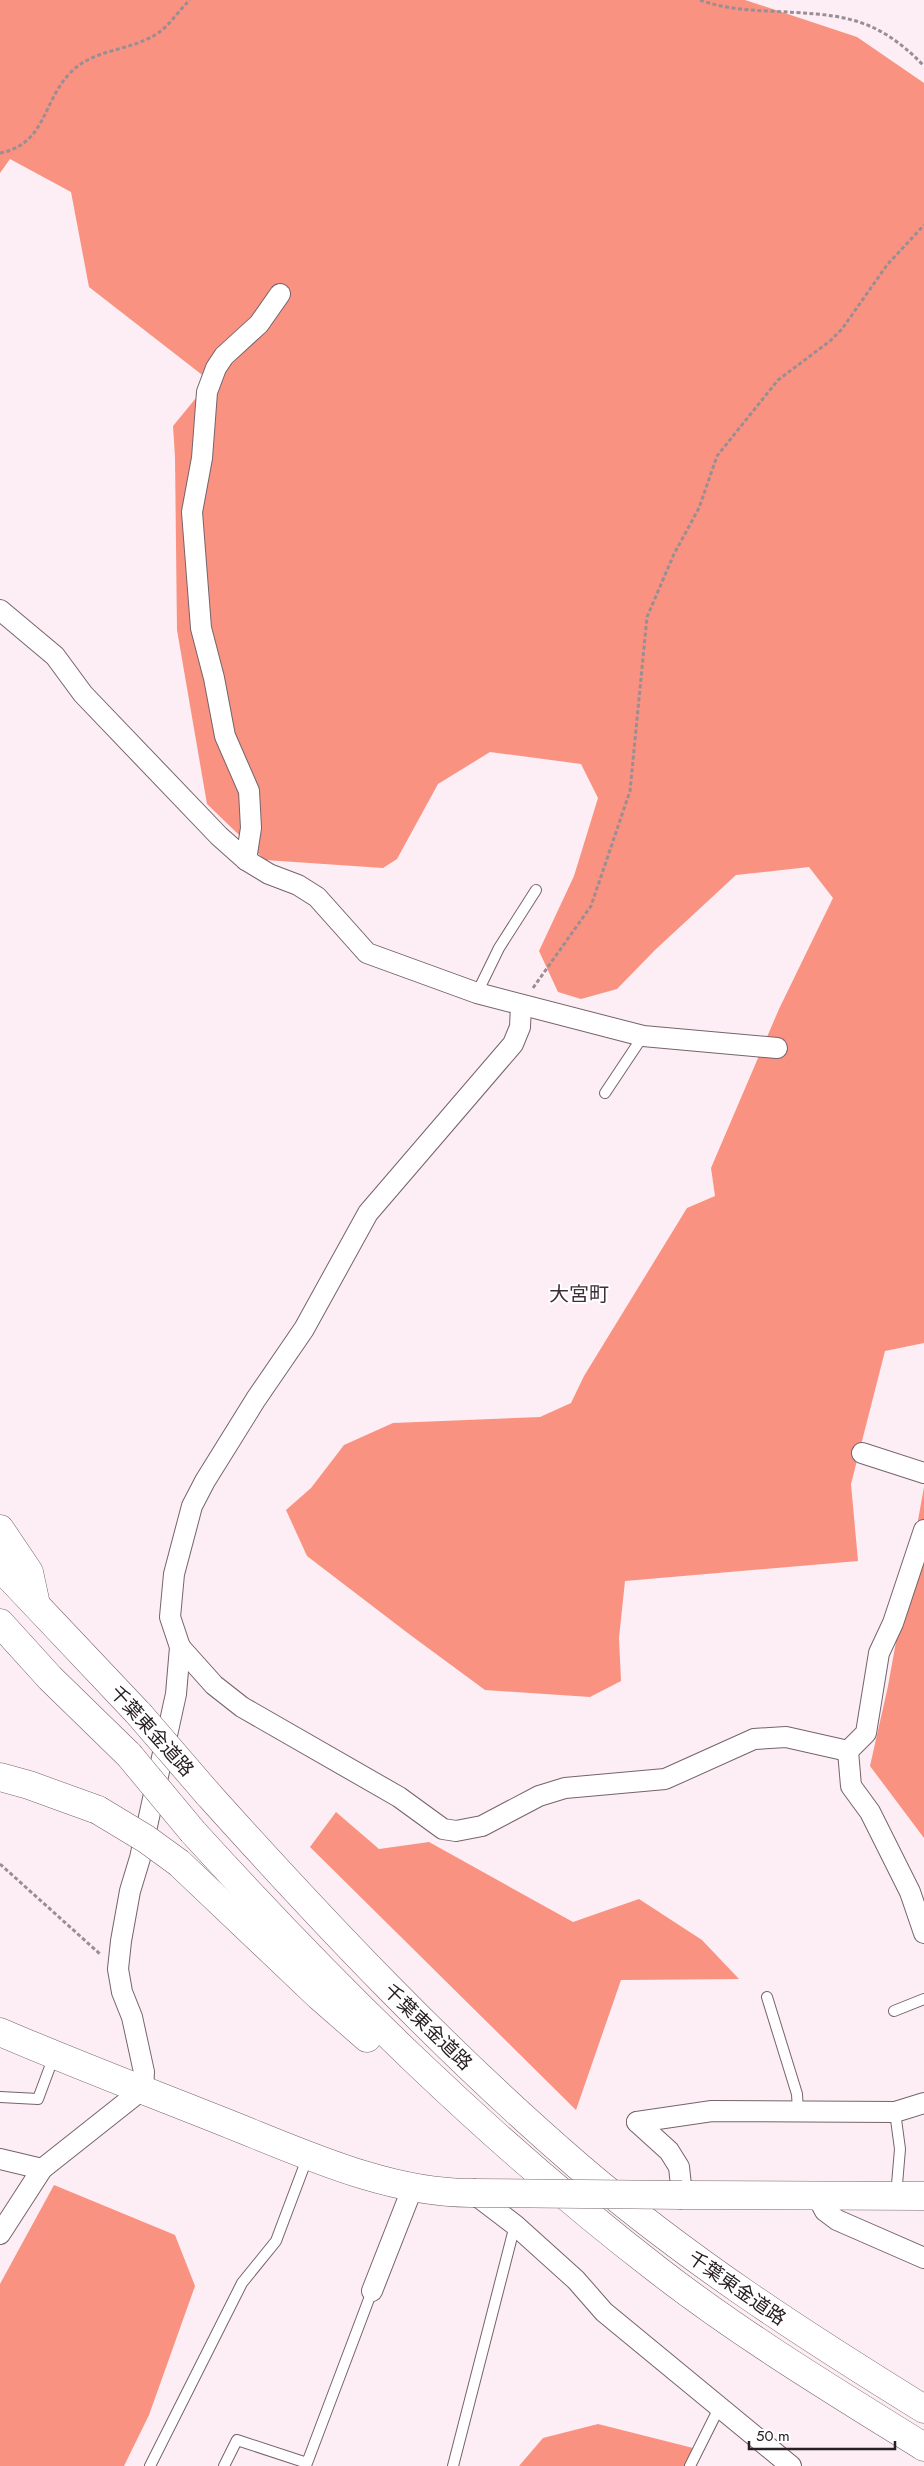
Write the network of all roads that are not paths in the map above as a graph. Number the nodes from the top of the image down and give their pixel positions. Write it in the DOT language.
graph roads {
  1 [pos="280,294"];
  2 [pos="0,610"];
  3 [pos="246,860"];
  4 [pos="536,890"];
  5 [pos="477,993"];
  6 [pos="521,1005"];
  7 [pos="643,1036"];
  8 [pos="777,1048"];
  9 [pos="605,1092"];
  10 [pos="862,1453"];
  11 [pos="924,1473"];
  12 [pos="0,1528"];
  13 [pos="924,1530"];
  14 [pos="0,1567"];
  15 [pos="36,1605"];
  16 [pos="0,1623"];
  17 [pos="180,1647"];
  18 [pos="848,1751"];
  19 [pos="0,1776"];
  20 [pos="924,1933"];
  21 [pos="767,1997"];
  22 [pos="924,2000"];
  23 [pos="894,2010"];
  24 [pos="0,2032"];
  25 [pos="55,2055"];
  26 [pos="143,2090"];
  27 [pos="0,2097"];
  28 [pos="924,2103"];
  29 [pos="798,2111"];
  30 [pos="895,2112"];
  31 [pos="308,2155"];
  32 [pos="0,2159"];
  33 [pos="42,2169"];
  34 [pos="412,2189"];
  35 [pos="473,2193"];
  36 [pos="682,2195"];
  37 [pos="816,2196"];
  38 [pos="896,2196"];
  39 [pos="924,2196"];
  40 [pos="515,2225"];
  41 [pos="0,2234"];
  42 [pos="612,2234"];
  43 [pos="924,2258"];
  44 [pos="372,2291"];
  45 [pos="720,2406"];
  46 [pos="924,2409"];
  47 [pos="924,2447"];
  48 [pos="150,2466"];
  49 [pos="224,2466"];
  50 [pos="453,2466"];
  51 [pos="690,2466"];
  52 [pos="791,2466"];
  1 -- 3 [label="street"];
  2 -- 3 [label="street"];
  3 -- 5 [label="street"];
  4 -- 5 [label="lane"];
  5 -- 6 [label="street"];
  6 -- 7 [label="street"];
  6 -- 17 [label="street"];
  7 -- 8 [label="street"];
  7 -- 9 [label="lane"];
  10 -- 11 [label="street"];
  12 -- 15 [label="main road"];
  13 -- 18 [label="street"];
  14 -- 15 [label="main road, 千葉東金道路"];
  15 -- 46 [label="main road, 千葉東金道路, bridge"];
  16 -- 42 [label="main road, 千葉東金道路, bridge"];
  17 -- 18 [label="street"];
  17 -- 26 [label="street"];
  18 -- 20 [label="street"];
  19 -- 42 [label="main road, bridge"];
  21 -- 29 [label="lane"];
  22 -- 23 [label="lane"];
  24 -- 25 [label="main road"];
  25 -- 26 [label="main road"];
  25 -- 27 [label="lane"];
  26 -- 31 [label="main road"];
  26 -- 33 [label="street"];
  28 -- 30 [label="street"];
  29 -- 30 [label="street"];
  29 -- 36 [label="street"];
  30 -- 38 [label="lane"];
  31 -- 34 [label="main road"];
  31 -- 48 [label="lane"];
  32 -- 33 [label="street"];
  33 -- 41 [label="street"];
  34 -- 35 [label="main road"];
  34 -- 44 [label="street"];
  35 -- 36 [label="main road, bridge"];
  35 -- 40 [label="street"];
  36 -- 37 [label="main road"];
  37 -- 38 [label="main road"];
  37 -- 43 [label="street"];
  38 -- 39 [label="main road"];
  40 -- 45 [label="street"];
  40 -- 50 [label="lane"];
  42 -- 47 [label="main road, 千葉東金道路"];
  44 -- 49 [label="lane"];
  45 -- 51 [label="lane"];
  45 -- 52 [label="street"];
}
